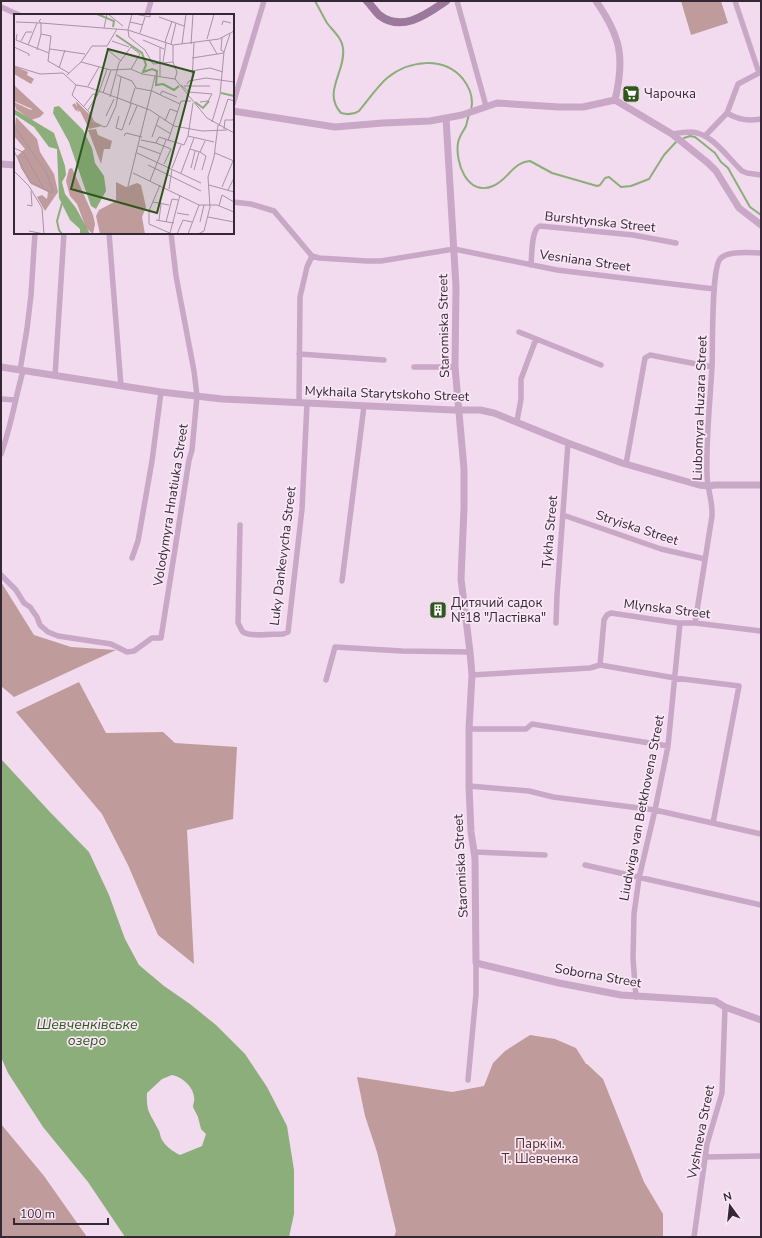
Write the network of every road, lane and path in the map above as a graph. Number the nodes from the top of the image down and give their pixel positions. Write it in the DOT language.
graph roads {
  1 [pos="151,1"];
  2 [pos="264,1"];
  3 [pos="367,1"];
  4 [pos="446,1"];
  5 [pos="457,1"];
  6 [pos="596,1"];
  7 [pos="736,1"];
  8 [pos="1,7"];
  9 [pos="17,14"];
  10 [pos="147,14"];
  11 [pos="760,72"];
  12 [pos="615,100"];
  13 [pos="234,101"];
  14 [pos="486,106"];
  15 [pos="234,111"];
  16 [pos="727,113"];
  17 [pos="446,118"];
  18 [pos="761,119"];
  19 [pos="672,134"];
  20 [pos="705,136"];
  21 [pos="1,164"];
  22 [pos="14,165"];
  23 [pos="761,175"];
  24 [pos="234,202"];
  25 [pos="761,225"];
  26 [pos="35,234"];
  27 [pos="64,234"];
  28 [pos="109,234"];
  29 [pos="171,234"];
  30 [pos="676,243"];
  31 [pos="454,250"];
  32 [pos="761,253"];
  33 [pos="312,256"];
  34 [pos="531,265"];
  35 [pos="714,289"];
  36 [pos="519,332"];
  37 [pos="536,339"];
  38 [pos="299,354"];
  39 [pos="384,360"];
  40 [pos="601,365"];
  41 [pos="1,367"];
  42 [pos="414,367"];
  43 [pos="455,367"];
  44 [pos="712,368"];
  45 [pos="21,371"];
  46 [pos="55,376"];
  47 [pos="121,386"];
  48 [pos="161,392"];
  49 [pos="197,396"];
  50 [pos="1,400"];
  51 [pos="15,400"];
  52 [pos="299,403"];
  53 [pos="307,403"];
  54 [pos="364,406"];
  55 [pos="458,410"];
  56 [pos="517,422"];
  57 [pos="568,443"];
  58 [pos="1,454"];
  59 [pos="626,464"];
  60 [pos="761,485"];
  61 [pos="708,486"];
  62 [pos="563,515"];
  63 [pos="240,525"];
  64 [pos="132,558"];
  65 [pos="705,559"];
  66 [pos="1,575"];
  67 [pos="342,581"];
  68 [pos="556,622"];
  69 [pos="680,623"];
  70 [pos="695,623"];
  71 [pos="761,631"];
  72 [pos="470,652"];
  73 [pos="600,665"];
  74 [pos="472,675"];
  75 [pos="675,678"];
  76 [pos="326,680"];
  77 [pos="469,729"];
  78 [pos="668,746"];
  79 [pos="469,786"];
  80 [pos="655,810"];
  81 [pos="713,823"];
  82 [pos="761,834"];
  83 [pos="475,852"];
  84 [pos="545,855"];
  85 [pos="586,865"];
  86 [pos="639,878"];
  87 [pos="761,905"];
  88 [pos="476,963"];
  89 [pos="636,997"];
  90 [pos="725,1007"];
  91 [pos="761,1020"];
  92 [pos="468,1080"];
  93 [pos="761,1156"];
  94 [pos="705,1157"];
  95 [pos="694,1237"];
  1 -- 10 [label="street"];
  2 -- 13 [label="street"];
  3 -- 4 [label="main road"];
  5 -- 14 [label="street"];
  6 -- 12 [label="street"];
  7 -- 11 [label="street"];
  8 -- 9 [label="street"];
  11 -- 16 [label="street"];
  12 -- 14 [label="street"];
  12 -- 19 [label="street"];
  14 -- 17 [label="street"];
  15 -- 17 [label="street"];
  16 -- 18 [label="street"];
  16 -- 20 [label="street"];
  17 -- 31 [label="street, Staromiska Street"];
  19 -- 20 [label="street"];
  19 -- 25 [label="street"];
  20 -- 23 [label="street"];
  21 -- 22 [label="street"];
  24 -- 33 [label="street"];
  26 -- 45 [label="street"];
  27 -- 46 [label="street"];
  28 -- 47 [label="street"];
  29 -- 49 [label="street, Volodymyra Hnatiuka Street"];
  30 -- 34 [label="street, Burshtynska Street"];
  31 -- 33 [label="street, Vesniana Street"];
  31 -- 34 [label="street, Vesniana Street"];
  31 -- 43 [label="street, Staromiska Street"];
  32 -- 35 [label="street, Liubomyra Huzara Street"];
  33 -- 38 [label="street"];
  34 -- 35 [label="street, Vesniana Street"];
  35 -- 44 [label="street, Liubomyra Huzara Street"];
  36 -- 37 [label="street"];
  37 -- 40 [label="street"];
  37 -- 56 [label="street"];
  38 -- 39 [label="street"];
  38 -- 52 [label="street"];
  41 -- 45 [label="street, Mykhaila Starytskoho Street"];
  42 -- 43 [label="street"];
  43 -- 55 [label="street, Staromiska Street"];
  44 -- 59 [label="street"];
  44 -- 61 [label="street, Liubomyra Huzara Street"];
  45 -- 46 [label="street, Mykhaila Starytskoho Street"];
  45 -- 51 [label="street"];
  46 -- 47 [label="street, Mykhaila Starytskoho Street"];
  47 -- 48 [label="street, Mykhaila Starytskoho Street"];
  48 -- 49 [label="street, Mykhaila Starytskoho Street"];
  48 -- 64 [label="street"];
  49 -- 52 [label="street, Mykhaila Starytskoho Street"];
  49 -- 66 [label="street, Volodymyra Hnatiuka Street"];
  50 -- 51 [label="street"];
  51 -- 58 [label="street"];
  52 -- 53 [label="street, Mykhaila Starytskoho Street"];
  53 -- 54 [label="street, Mykhaila Starytskoho Street"];
  53 -- 63 [label="street, Luky Dankevycha Street"];
  54 -- 55 [label="street, Mykhaila Starytskoho Street"];
  54 -- 67 [label="street"];
  55 -- 56 [label="street, Mykhaila Starytskoho Street"];
  55 -- 72 [label="street, Staromiska Street"];
  56 -- 57 [label="street, Mykhaila Starytskoho Street"];
  57 -- 59 [label="street, Mykhaila Starytskoho Street"];
  57 -- 62 [label="street, Tykha Street"];
  59 -- 61 [label="street, Mykhaila Starytskoho Street"];
  60 -- 61 [label="street, Mykhaila Starytskoho Street"];
  61 -- 65 [label="street, Liubomyra Huzara Street"];
  62 -- 65 [label="street, Stryiska Street"];
  62 -- 68 [label="street, Tykha Street"];
  65 -- 70 [label="street, Liubomyra Huzara Street"];
  69 -- 70 [label="street, Mlynska Street"];
  69 -- 73 [label="street, Mlynska Street"];
  69 -- 75 [label="street, Liudwiga van Betkhovena Street"];
  70 -- 71 [label="street, Mlynska Street"];
  72 -- 74 [label="street, Staromiska Street"];
  72 -- 76 [label="street"];
  73 -- 74 [label="street"];
  73 -- 75 [label="street"];
  74 -- 77 [label="street, Staromiska Street"];
  75 -- 78 [label="street, Liudwiga van Betkhovena Street"];
  75 -- 81 [label="street"];
  77 -- 78 [label="street"];
  77 -- 79 [label="street, Staromiska Street"];
  78 -- 80 [label="street, Liudwiga van Betkhovena Street"];
  79 -- 80 [label="street"];
  79 -- 83 [label="street, Staromiska Street"];
  80 -- 81 [label="street"];
  80 -- 86 [label="street, Liudwiga van Betkhovena Street"];
  81 -- 82 [label="street"];
  83 -- 84 [label="street"];
  83 -- 88 [label="street, Staromiska Street"];
  85 -- 86 [label="street"];
  86 -- 87 [label="street"];
  86 -- 89 [label="street, Liudwiga van Betkhovena Street"];
  88 -- 89 [label="street, Soborna Street"];
  88 -- 92 [label="street, Staromiska Street"];
  89 -- 90 [label="street, Soborna Street"];
  90 -- 91 [label="street, Soborna Street"];
  90 -- 94 [label="street, Vyshneva Street"];
  93 -- 94 [label="street"];
  94 -- 95 [label="street, Vyshneva Street"];
}
